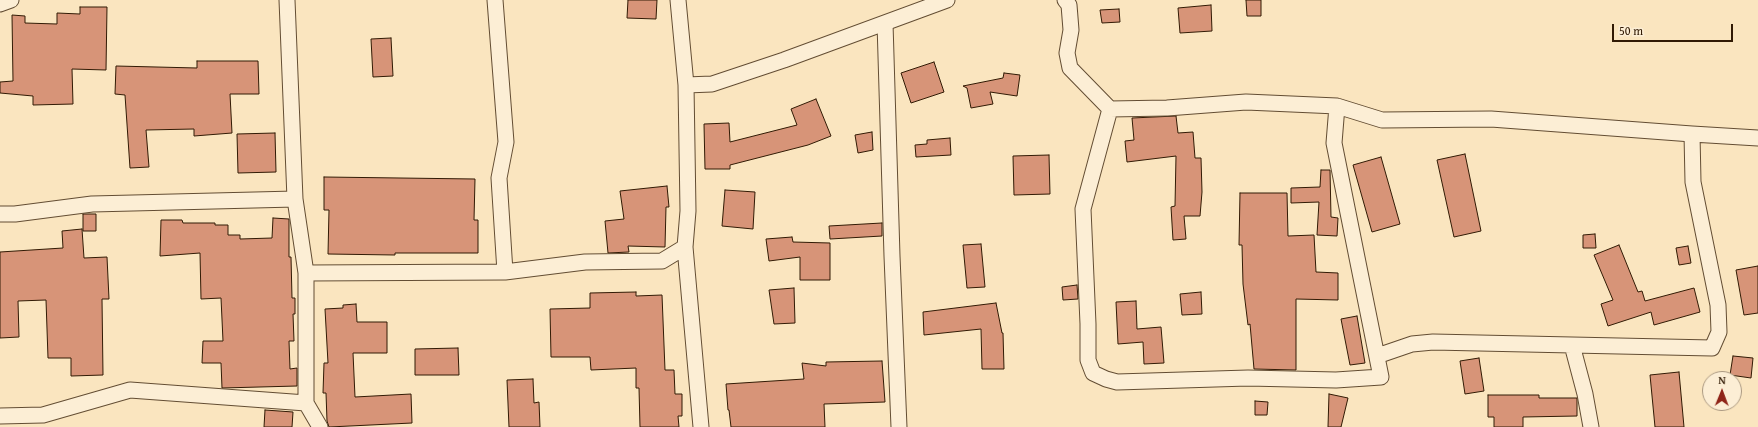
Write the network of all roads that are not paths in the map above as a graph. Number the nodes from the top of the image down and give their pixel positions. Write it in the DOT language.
graph roads {
  1 [pos="11,0"];
  2 [pos="287,0"];
  3 [pos="495,0"];
  4 [pos="678,0"];
  5 [pos="947,0"];
  6 [pos="1066,0"];
  7 [pos="0,4"];
  8 [pos="885,23"];
  9 [pos="686,85"];
  10 [pos="1337,106"];
  11 [pos="1110,109"];
  12 [pos="1692,134"];
  13 [pos="1758,138"];
  14 [pos="296,199"];
  15 [pos="0,214"];
  16 [pos="685,247"];
  17 [pos="505,272"];
  18 [pos="306,273"];
  19 [pos="1572,345"];
  20 [pos="1377,356"];
  21 [pos="306,403"];
  22 [pos="0,416"];
  23 [pos="320,427"];
  24 [pos="701,427"];
  25 [pos="899,427"];
  26 [pos="1591,427"];
  1 -- 7 [label="street"];
  2 -- 14 [label="street"];
  3 -- 17 [label="street"];
  4 -- 9 [label="street"];
  5 -- 8 [label="street"];
  6 -- 11 [label="street"];
  8 -- 9 [label="street"];
  8 -- 25 [label="street"];
  9 -- 16 [label="street"];
  10 -- 11 [label="street"];
  10 -- 12 [label="street"];
  10 -- 20 [label="street"];
  11 -- 20 [label="street"];
  12 -- 13 [label="street"];
  12 -- 19 [label="street"];
  14 -- 15 [label="street"];
  14 -- 18 [label="street"];
  16 -- 17 [label="street"];
  16 -- 24 [label="street"];
  17 -- 18 [label="street"];
  18 -- 21 [label="street"];
  19 -- 20 [label="street"];
  19 -- 26 [label="street"];
  21 -- 22 [label="street"];
  21 -- 23 [label="street"];
}
